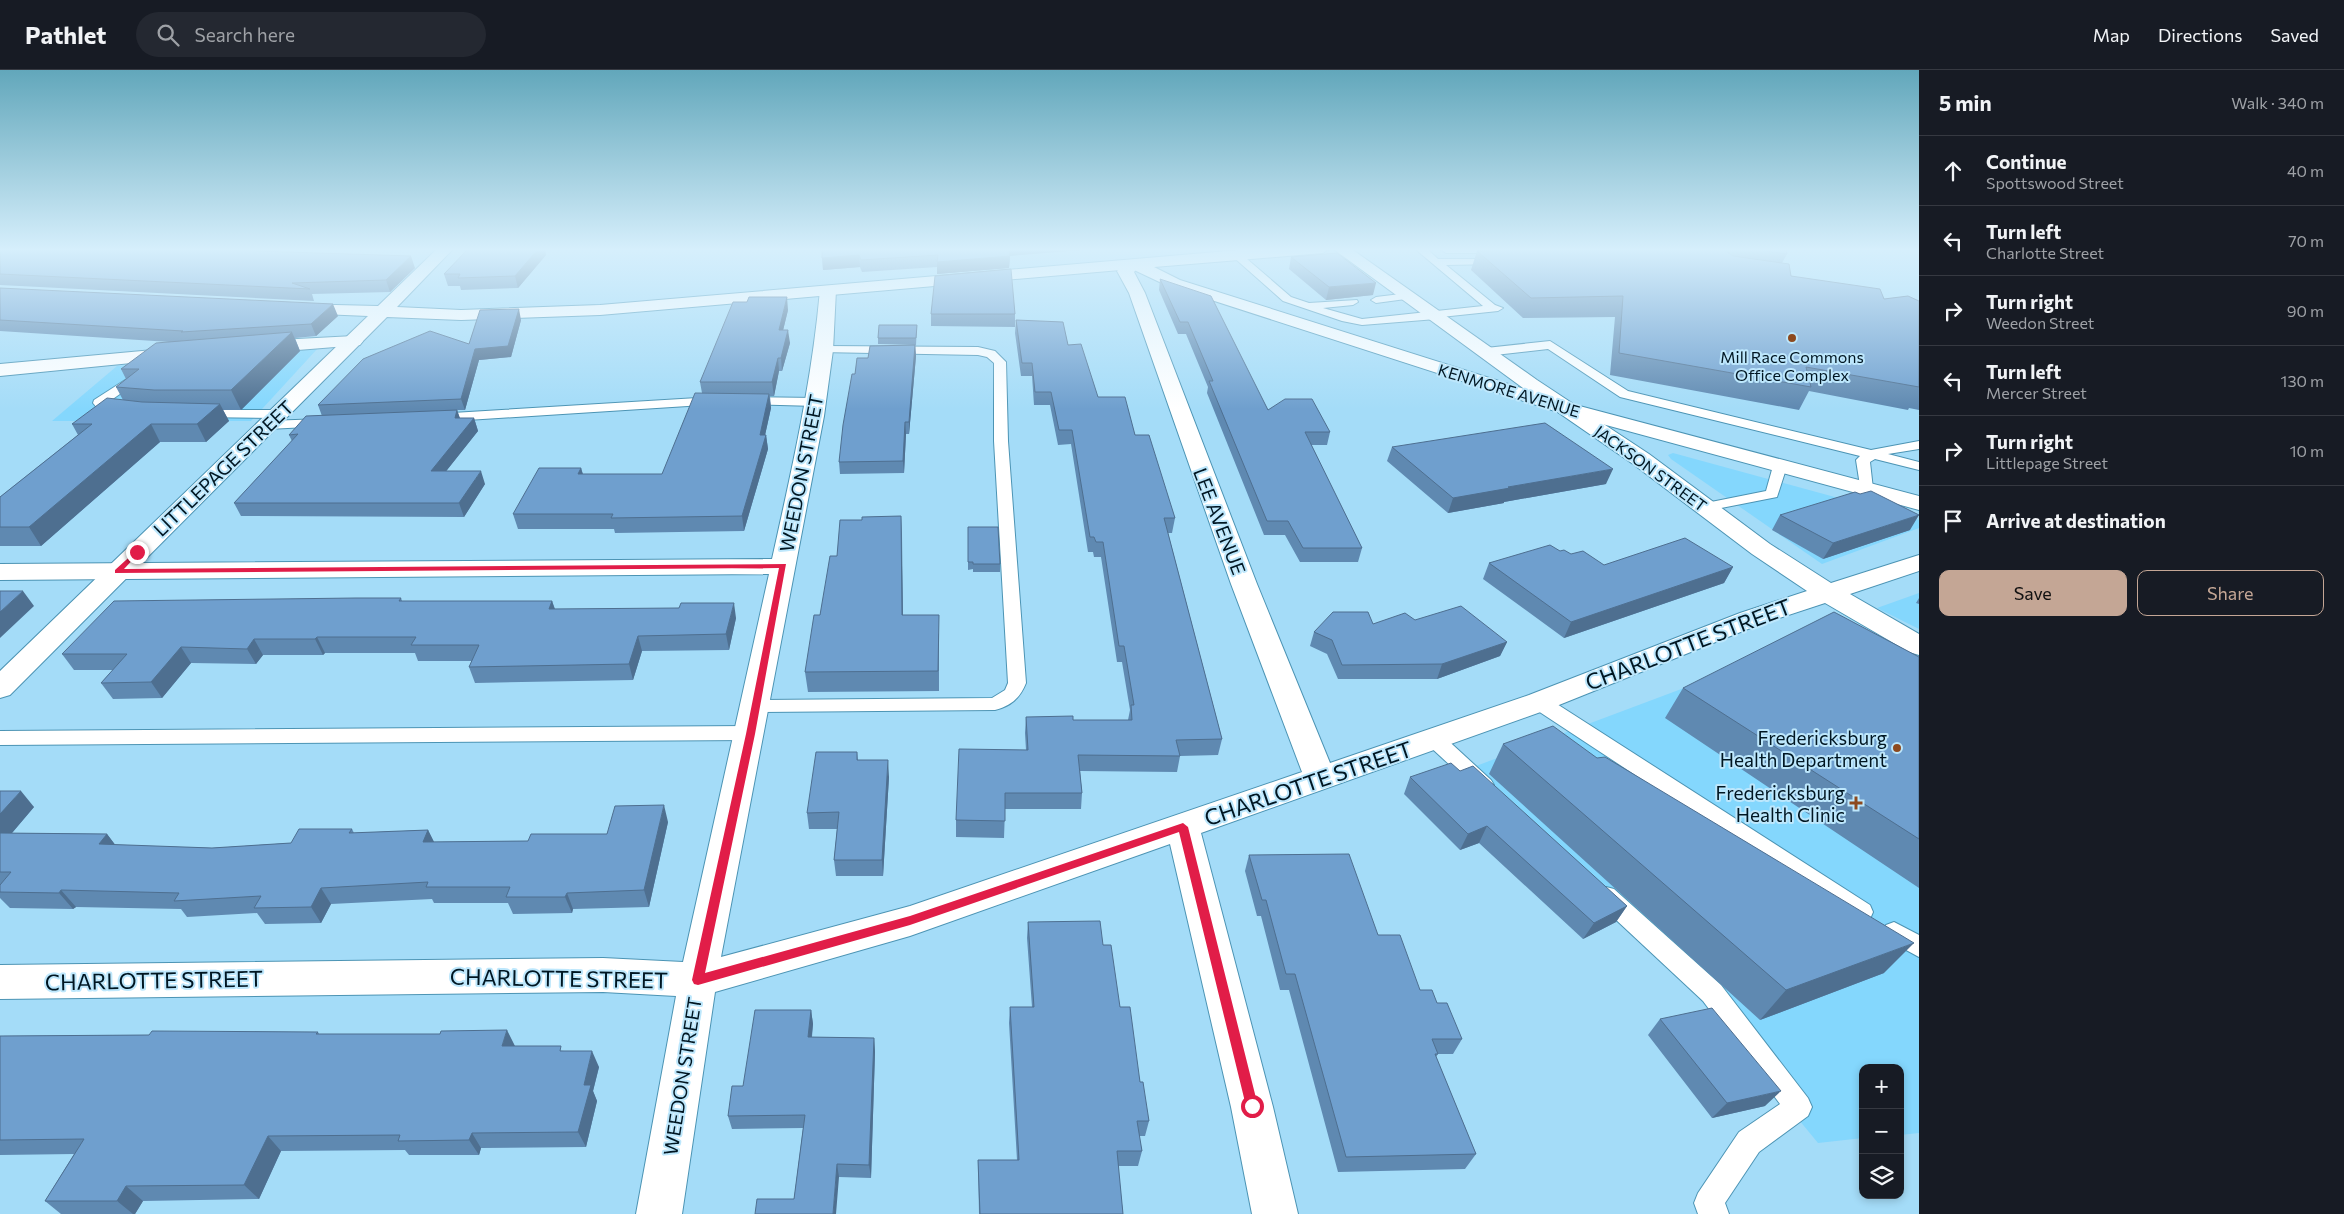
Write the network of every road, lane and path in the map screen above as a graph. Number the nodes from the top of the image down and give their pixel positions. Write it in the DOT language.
graph roads {
  1 [pos="392,301"];
  2 [pos="698,301"];
  3 [pos="827,301"];
  4 [pos="1140,301"];
  5 [pos="1232,301"];
  6 [pos="1294,301"];
  7 [pos="1416,301"];
  8 [pos="1488,301"];
  9 [pos="1353,302"];
  10 [pos="1305,305"];
  11 [pos="282,307"];
  12 [pos="381,312"];
  13 [pos="506,313"];
  14 [pos="1435,315"];
  15 [pos="354,341"];
  16 [pos="242,348"];
  17 [pos="824,350"];
  18 [pos="195,352"];
  19 [pos="1486,352"];
  20 [pos="166,354"];
  21 [pos="0,370"];
  22 [pos="816,402"];
  23 [pos="1565,408"];
  24 [pos="133,413"];
  25 [pos="192,414"];
  26 [pos="427,418"];
  27 [pos="273,419"];
  28 [pos="334,422"];
  29 [pos="1919,444"];
  30 [pos="1872,455"];
  31 [pos="1780,466"];
  32 [pos="1919,466"];
  33 [pos="1866,489"];
  34 [pos="1919,503"];
  35 [pos="1706,507"];
  36 [pos="1919,563"];
  37 [pos="783,566"];
  38 [pos="117,571"];
  39 [pos="0,572"];
  40 [pos="1828,593"];
  41 [pos="1919,646"];
  42 [pos="0,688"];
  43 [pos="1540,702"];
  44 [pos="753,720"];
  45 [pos="0,738"];
  46 [pos="1434,739"];
  47 [pos="1321,779"];
  48 [pos="1503,802"];
  49 [pos="1183,827"];
  50 [pos="1589,881"];
  51 [pos="1919,947"];
  52 [pos="698,980"];
  53 [pos="0,982"];
  54 [pos="659,1214"];
  55 [pos="1275,1214"];
  56 [pos="1715,1214"];
  1 -- 12 [label="street, LITTLEPAGE STREET"];
  2 -- 13 [label="street"];
  3 -- 17 [label="street, WEEDON STREET"];
  4 -- 47 [label="street, LEE AVENUE"];
  5 -- 23 [label="street, KENMORE AVENUE"];
  6 -- 10 [label="lane"];
  7 -- 14 [label="street, JACKSON STREET"];
  8 -- 14 [label="lane"];
  9 -- 10 [label="lane"];
  10 -- 14 [label="lane"];
  11 -- 12 [label="street"];
  12 -- 13 [label="street"];
  12 -- 15 [label="street, LITTLEPAGE STREET"];
  13 -- 15 [label="street"];
  14 -- 19 [label="street, JACKSON STREET"];
  15 -- 16 [label="street"];
  15 -- 27 [label="street, LITTLEPAGE STREET"];
  17 -- 22 [label="street, WEEDON STREET"];
  17 -- 44 [label="lane"];
  18 -- 20 [label="street"];
  19 -- 23 [label="street, JACKSON STREET"];
  19 -- 30 [label="lane"];
  20 -- 21 [label="street"];
  20 -- 24 [label="lane"];
  22 -- 26 [label="lane"];
  22 -- 37 [label="street, WEEDON STREET"];
  23 -- 31 [label="street, KENMORE AVENUE"];
  23 -- 35 [label="street, JACKSON STREET"];
  25 -- 27 [label="lane"];
  27 -- 28 [label="lane"];
  27 -- 38 [label="street, LITTLEPAGE STREET"];
  29 -- 30 [label="lane"];
  30 -- 32 [label="lane"];
  30 -- 33 [label="lane"];
  31 -- 33 [label="street, KENMORE AVENUE"];
  31 -- 35 [label="lane"];
  33 -- 34 [label="street, KENMORE AVENUE"];
  35 -- 40 [label="street, JACKSON STREET"];
  36 -- 40 [label="street, CHARLOTTE STREET"];
  37 -- 38 [label="street"];
  37 -- 44 [label="street, WEEDON STREET"];
  38 -- 39 [label="street"];
  38 -- 42 [label="street, LITTLEPAGE STREET"];
  40 -- 41 [label="street, JACKSON STREET"];
  40 -- 43 [label="street, CHARLOTTE STREET"];
  43 -- 46 [label="street, CHARLOTTE STREET"];
  43 -- 51 [label="lane"];
  44 -- 45 [label="lane"];
  44 -- 52 [label="street, WEEDON STREET"];
  46 -- 47 [label="street, CHARLOTTE STREET"];
  46 -- 48 [label="lane"];
  47 -- 49 [label="street, CHARLOTTE STREET"];
  49 -- 52 [label="street, CHARLOTTE STREET"];
  49 -- 55 [label="street"];
  50 -- 56 [label="lane"];
  52 -- 53 [label="street, CHARLOTTE STREET"];
  52 -- 54 [label="street, WEEDON STREET"];
}
